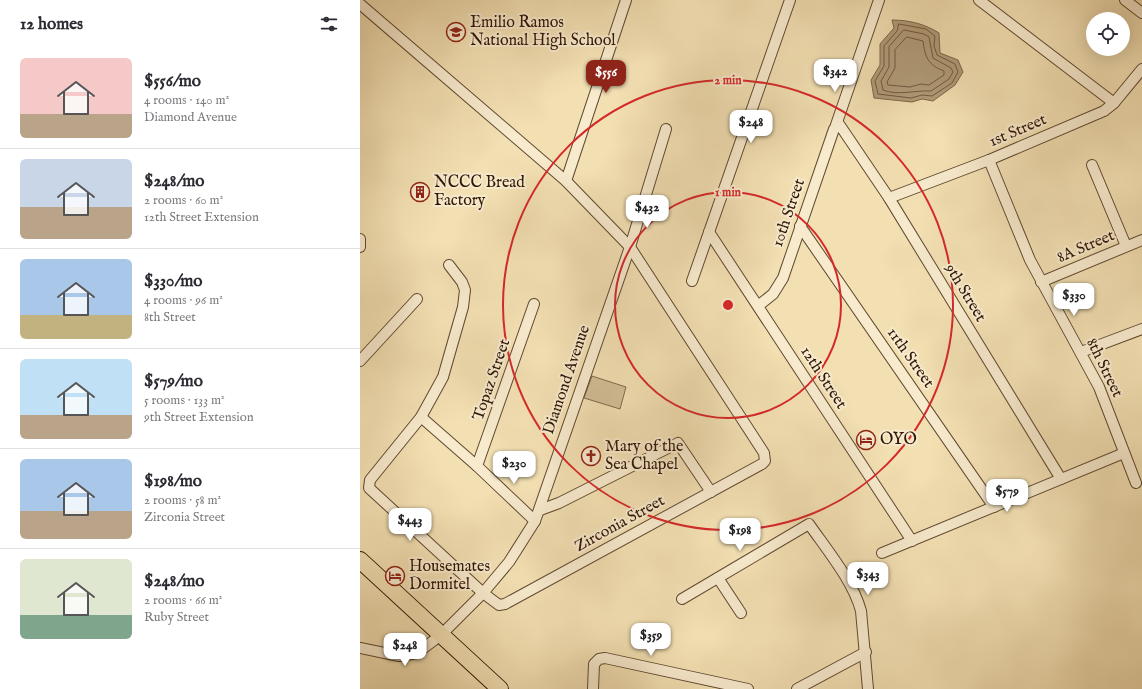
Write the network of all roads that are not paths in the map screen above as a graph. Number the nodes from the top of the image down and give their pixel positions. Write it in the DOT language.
graph roads {
  1 [pos="626,0"];
  2 [pos="790,0"];
  3 [pos="879,0"];
  4 [pos="979,0"];
  5 [pos="1125,0"];
  6 [pos="360,4"];
  7 [pos="1142,13"];
  8 [pos="1142,69"];
  9 [pos="1114,103"];
  10 [pos="838,125"];
  11 [pos="666,130"];
  12 [pos="989,160"];
  13 [pos="1092,165"];
  14 [pos="566,180"];
  15 [pos="890,198"];
  16 [pos="800,226"];
  17 [pos="709,232"];
  18 [pos="1142,240"];
  19 [pos="1126,246"];
  20 [pos="630,247"];
  21 [pos="449,265"];
  22 [pos="692,281"];
  23 [pos="1041,282"];
  24 [pos="417,299"];
  25 [pos="534,304"];
  26 [pos="758,306"];
  27 [pos="1142,329"];
  28 [pos="1082,352"];
  29 [pos="360,360"];
  30 [pos="420,417"];
  31 [pos="1124,453"];
  32 [pos="477,466"];
  33 [pos="1061,479"];
  34 [pos="1136,483"];
  35 [pos="711,492"];
  36 [pos="994,507"];
  37 [pos="540,510"];
  38 [pos="535,520"];
  39 [pos="912,541"];
  40 [pos="882,553"];
  41 [pos="360,560"];
  42 [pos="718,578"];
  43 [pos="482,593"];
  44 [pos="682,599"];
  45 [pos="741,613"];
  46 [pos="441,635"];
  47 [pos="360,648"];
  48 [pos="866,652"];
  49 [pos="497,688"];
  50 [pos="593,689"];
  51 [pos="748,689"];
  52 [pos="797,689"];
  53 [pos="868,689"];
  1 -- 14 [label="street"];
  2 -- 17 [label="street"];
  3 -- 10 [label="street, 10th Street"];
  4 -- 9 [label="street"];
  5 -- 7 [label="street"];
  6 -- 14 [label="street"];
  8 -- 9 [label="street, 1st Street"];
  9 -- 12 [label="street, 1st Street"];
  10 -- 15 [label="street, 9th Street"];
  10 -- 16 [label="street, 10th Street"];
  11 -- 20 [label="street, Diamond Avenue"];
  12 -- 15 [label="street, 1st Street"];
  12 -- 23 [label="street, 8th Street"];
  13 -- 19 [label="street"];
  14 -- 20 [label="street"];
  15 -- 33 [label="street, 9th Street"];
  16 -- 26 [label="street, 10th Street"];
  16 -- 36 [label="street, 11th Street"];
  17 -- 22 [label="street"];
  17 -- 26 [label="street, 12th Street"];
  18 -- 19 [label="street, 8A Street"];
  19 -- 23 [label="street, 8A Street"];
  20 -- 35 [label="street, Zirconia Street"];
  20 -- 37 [label="street, Diamond Avenue"];
  21 -- 30 [label="street"];
  23 -- 28 [label="street, 8th Street"];
  24 -- 29 [label="street"];
  25 -- 32 [label="street, Topaz Street"];
  26 -- 39 [label="street, 12th Street"];
  27 -- 28 [label="street"];
  28 -- 31 [label="street, 8th Street"];
  30 -- 32 [label="street"];
  30 -- 43 [label="street, Zirconia Street"];
  31 -- 33 [label="street"];
  31 -- 34 [label="street, 8th Street"];
  32 -- 38 [label="street"];
  33 -- 36 [label="street"];
  35 -- 37 [label="street"];
  35 -- 43 [label="street, Zirconia Street"];
  36 -- 39 [label="street"];
  37 -- 38 [label="street, Diamond Avenue"];
  38 -- 43 [label="street, Diamond Avenue"];
  39 -- 40 [label="street"];
  41 -- 46 [label="main road"];
  42 -- 44 [label="street"];
  42 -- 45 [label="street"];
  42 -- 48 [label="street"];
  43 -- 46 [label="street, Diamond Avenue"];
  46 -- 47 [label="street, Diamond Avenue"];
  46 -- 49 [label="main road"];
  48 -- 52 [label="street"];
  48 -- 53 [label="street"];
  50 -- 51 [label="street"];
}
